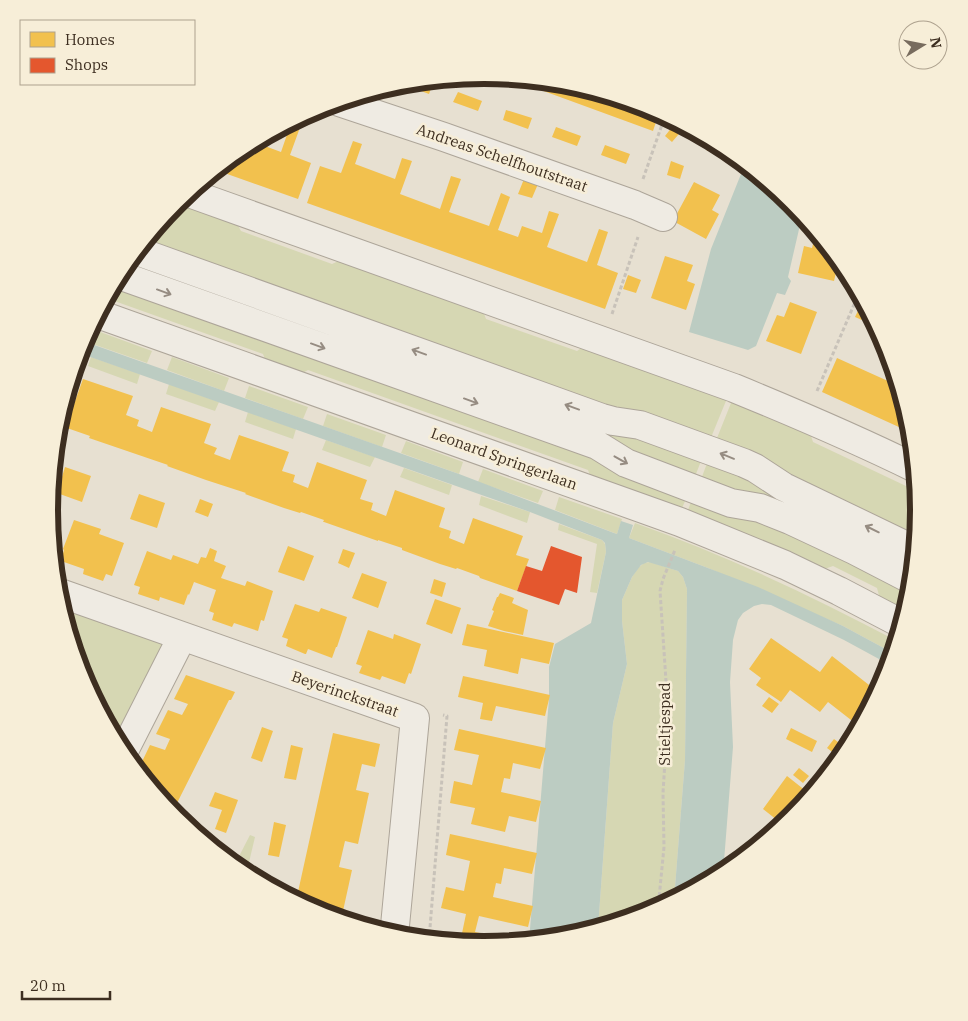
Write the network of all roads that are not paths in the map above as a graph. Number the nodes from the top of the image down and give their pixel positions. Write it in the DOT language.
graph roads {
  1 [pos="351,106"];
  2 [pos="196,196"];
  3 [pos="648,211"];
  4 [pos="144,254"];
  5 [pos="127,278"];
  6 [pos="104,316"];
  7 [pos="908,465"];
  8 [pos="909,547"];
  9 [pos="905,576"];
  10 [pos="66,595"];
  11 [pos="896,621"];
  12 [pos="182,637"];
  13 [pos="127,744"];
  14 [pos="395,927"];
  1 -- 3 [label="street, Andreas Schelfhoutstraat"];
  2 -- 7 [label="street"];
  8 -- 4 [label="street, one-way"];
  5 -- 9 [label="street, one-way"];
  6 -- 11 [label="street, Leonard Springerlaan"];
  10 -- 12 [label="street, Beyerinckstraat"];
  12 -- 13 [label="street"];
  12 -- 14 [label="street, Beyerinckstraat"];
}
